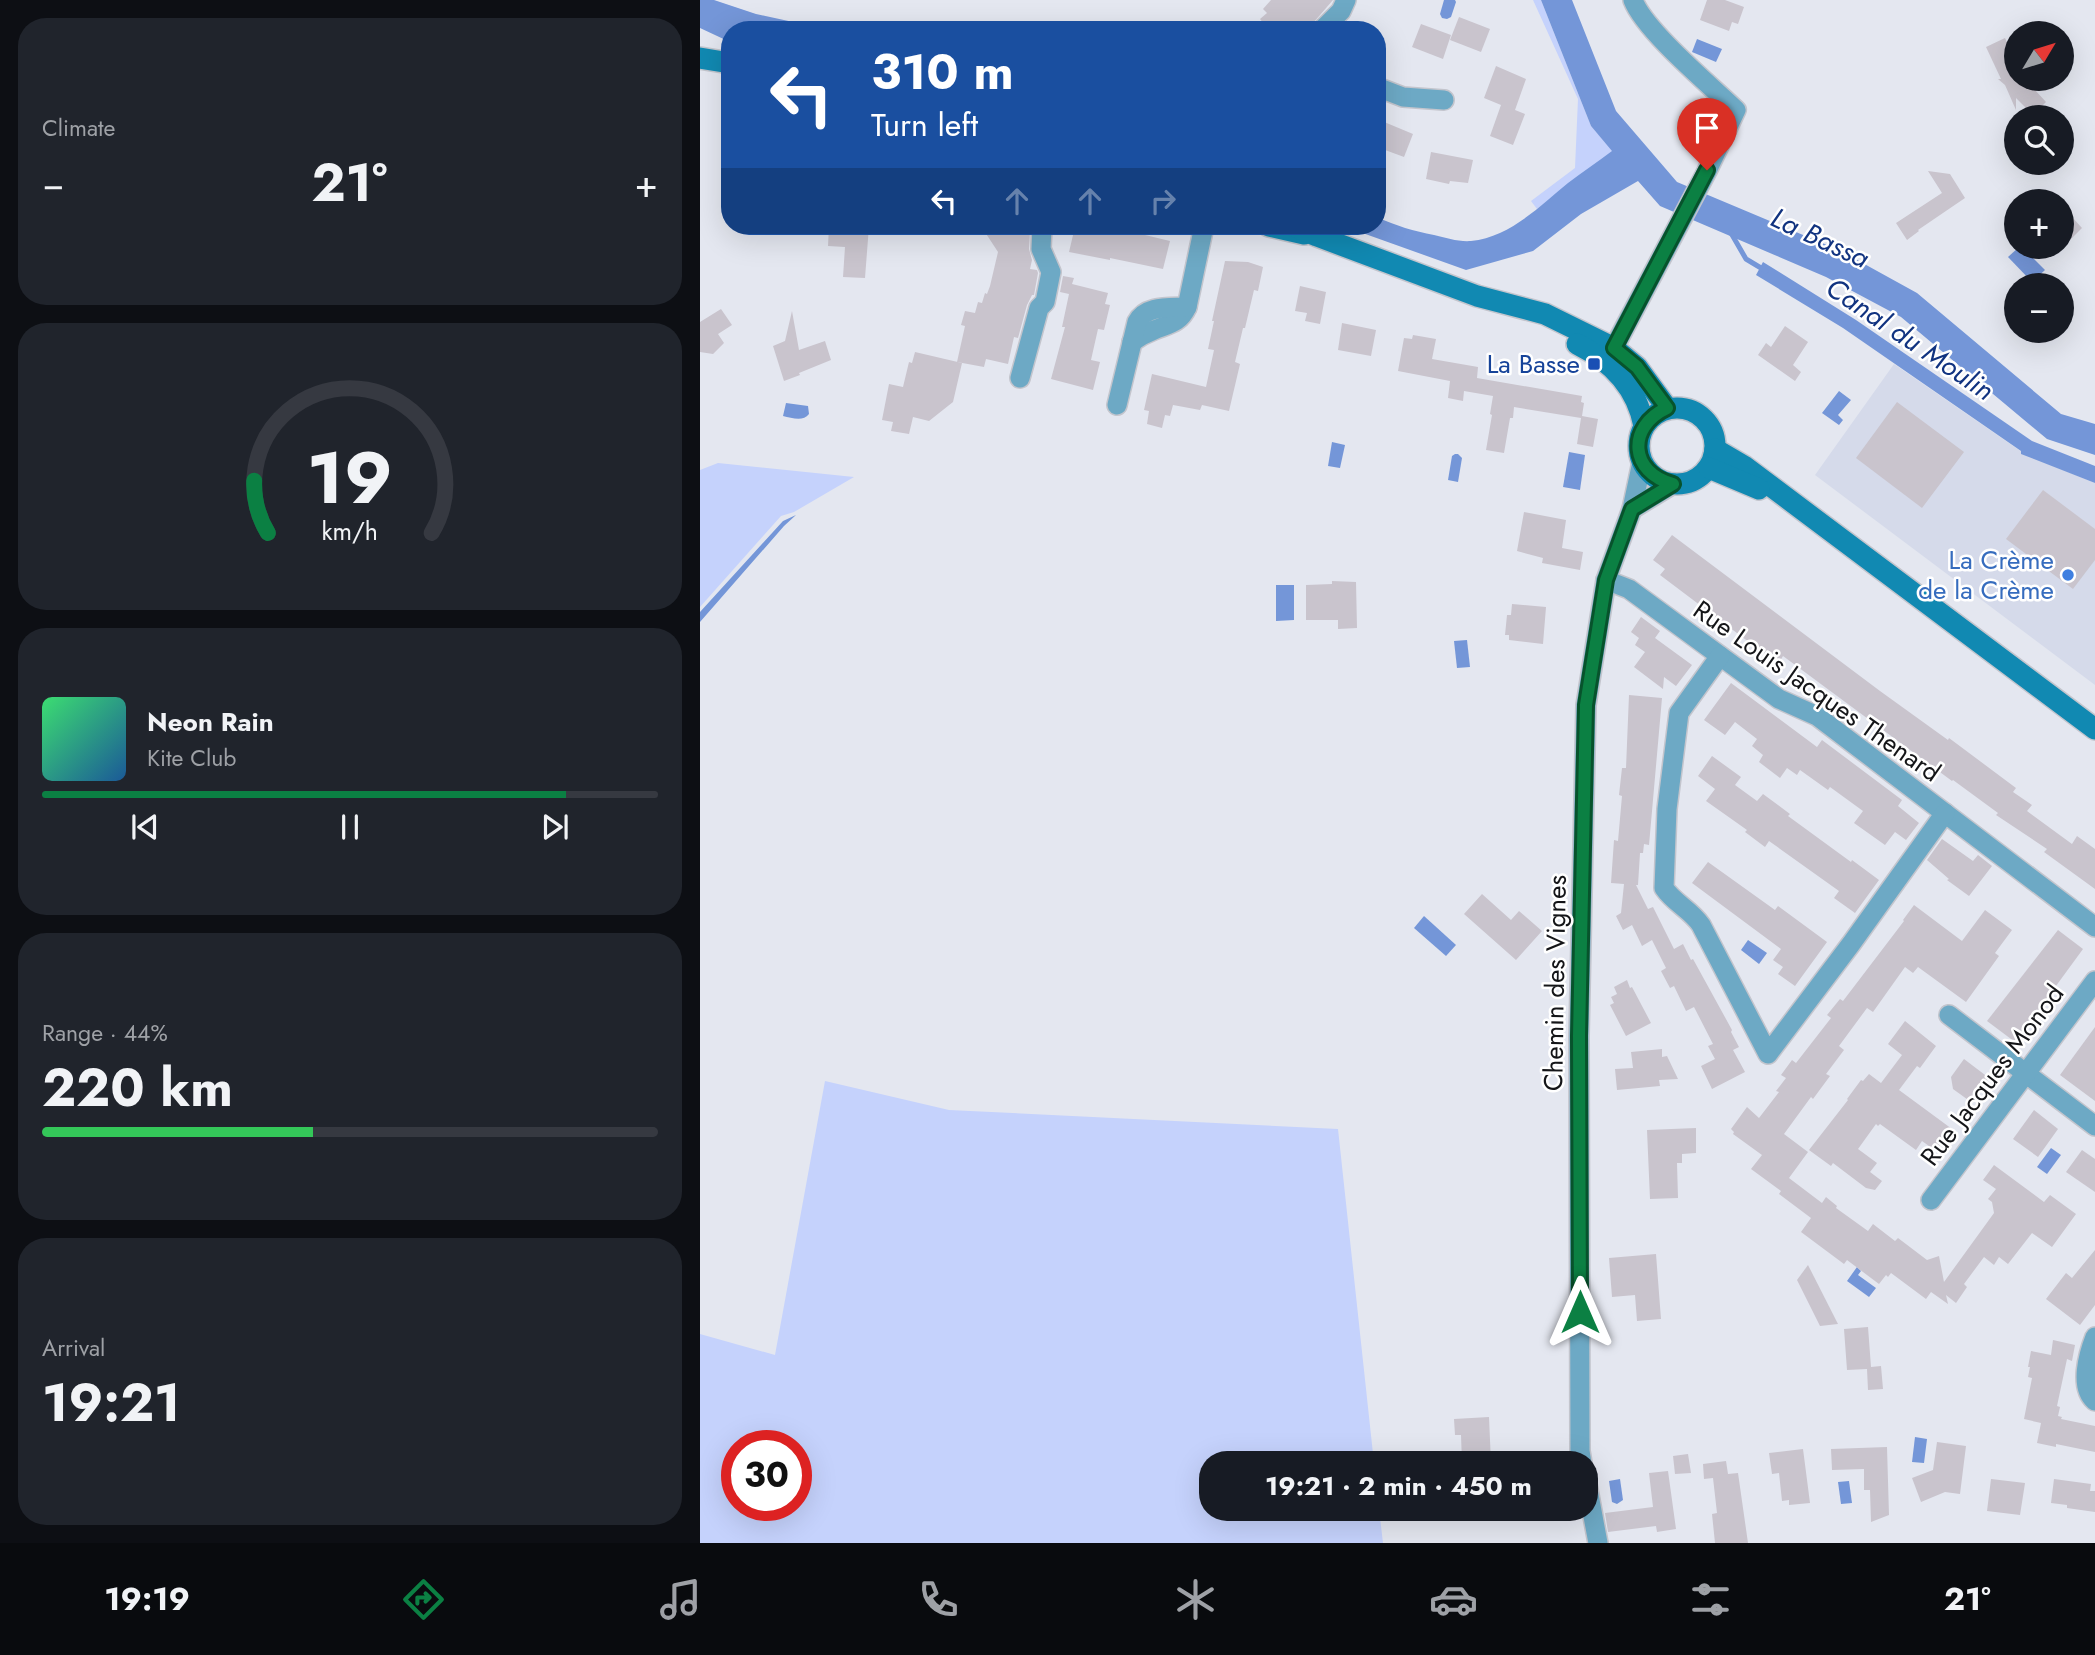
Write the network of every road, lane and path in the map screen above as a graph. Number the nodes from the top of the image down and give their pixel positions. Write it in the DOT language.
graph roads {
  1 [pos="1346,0"];
  2 [pos="1633,0"];
  3 [pos="1331,21"];
  4 [pos="700,58"];
  5 [pos="721,62"];
  6 [pos="1386,90"];
  7 [pos="1444,100"];
  8 [pos="1042,235"];
  9 [pos="1202,235"];
  10 [pos="1312,235"];
  11 [pos="1317,236"];
  12 [pos="1610,355"];
  13 [pos="1020,378"];
  14 [pos="1117,405"];
  15 [pos="1667,408"];
  16 [pos="1644,426"];
  17 [pos="1712,459"];
  18 [pos="1642,462"];
  19 [pos="1673,484"];
  20 [pos="1632,509"];
  21 [pos="1606,580"];
  22 [pos="1720,656"];
  23 [pos="2095,729"];
  24 [pos="1945,813"];
  25 [pos="2095,927"];
  26 [pos="2095,981"];
  27 [pos="1949,1015"];
  28 [pos="2026,1074"];
  29 [pos="2095,1126"];
  30 [pos="1931,1200"];
  31 [pos="2095,1337"];
  32 [pos="2095,1401"];
  33 [pos="1580,1451"];
  34 [pos="1594,1521"];
  35 [pos="1598,1543"];
  1 -- 3 [label="street"];
  2 -- 12 [label="street"];
  4 -- 5 [label="main road"];
  6 -- 7 [label="street"];
  8 -- 13 [label="street"];
  9 -- 14 [label="street"];
  10 -- 11 [label="main road"];
  11 -- 12 [label="main road"];
  12 -- 15 [label="main road"];
  12 -- 16 [label="main road"];
  15 -- 16 [label="main road"];
  15 -- 17 [label="main road"];
  16 -- 18 [label="main road"];
  17 -- 19 [label="main road"];
  17 -- 23 [label="main road"];
  18 -- 19 [label="main road"];
  18 -- 20 [label="street, Chemin des Vignes"];
  19 -- 20 [label="street"];
  20 -- 21 [label="street, Chemin des Vignes"];
  21 -- 22 [label="street, Rue Louis Jacques Thenard"];
  21 -- 33 [label="street, Chemin des Vignes"];
  22 -- 24 [label="street, Rue Louis Jacques Thenard"];
  22 -- 24 [label="street"];
  24 -- 25 [label="street, Rue Louis Jacques Thenard"];
  26 -- 28 [label="street, Rue Jacques Monod"];
  27 -- 28 [label="street"];
  28 -- 29 [label="street"];
  28 -- 30 [label="street, Rue Jacques Monod"];
  31 -- 32 [label="street"];
  34 -- 35 [label="street"];
}
